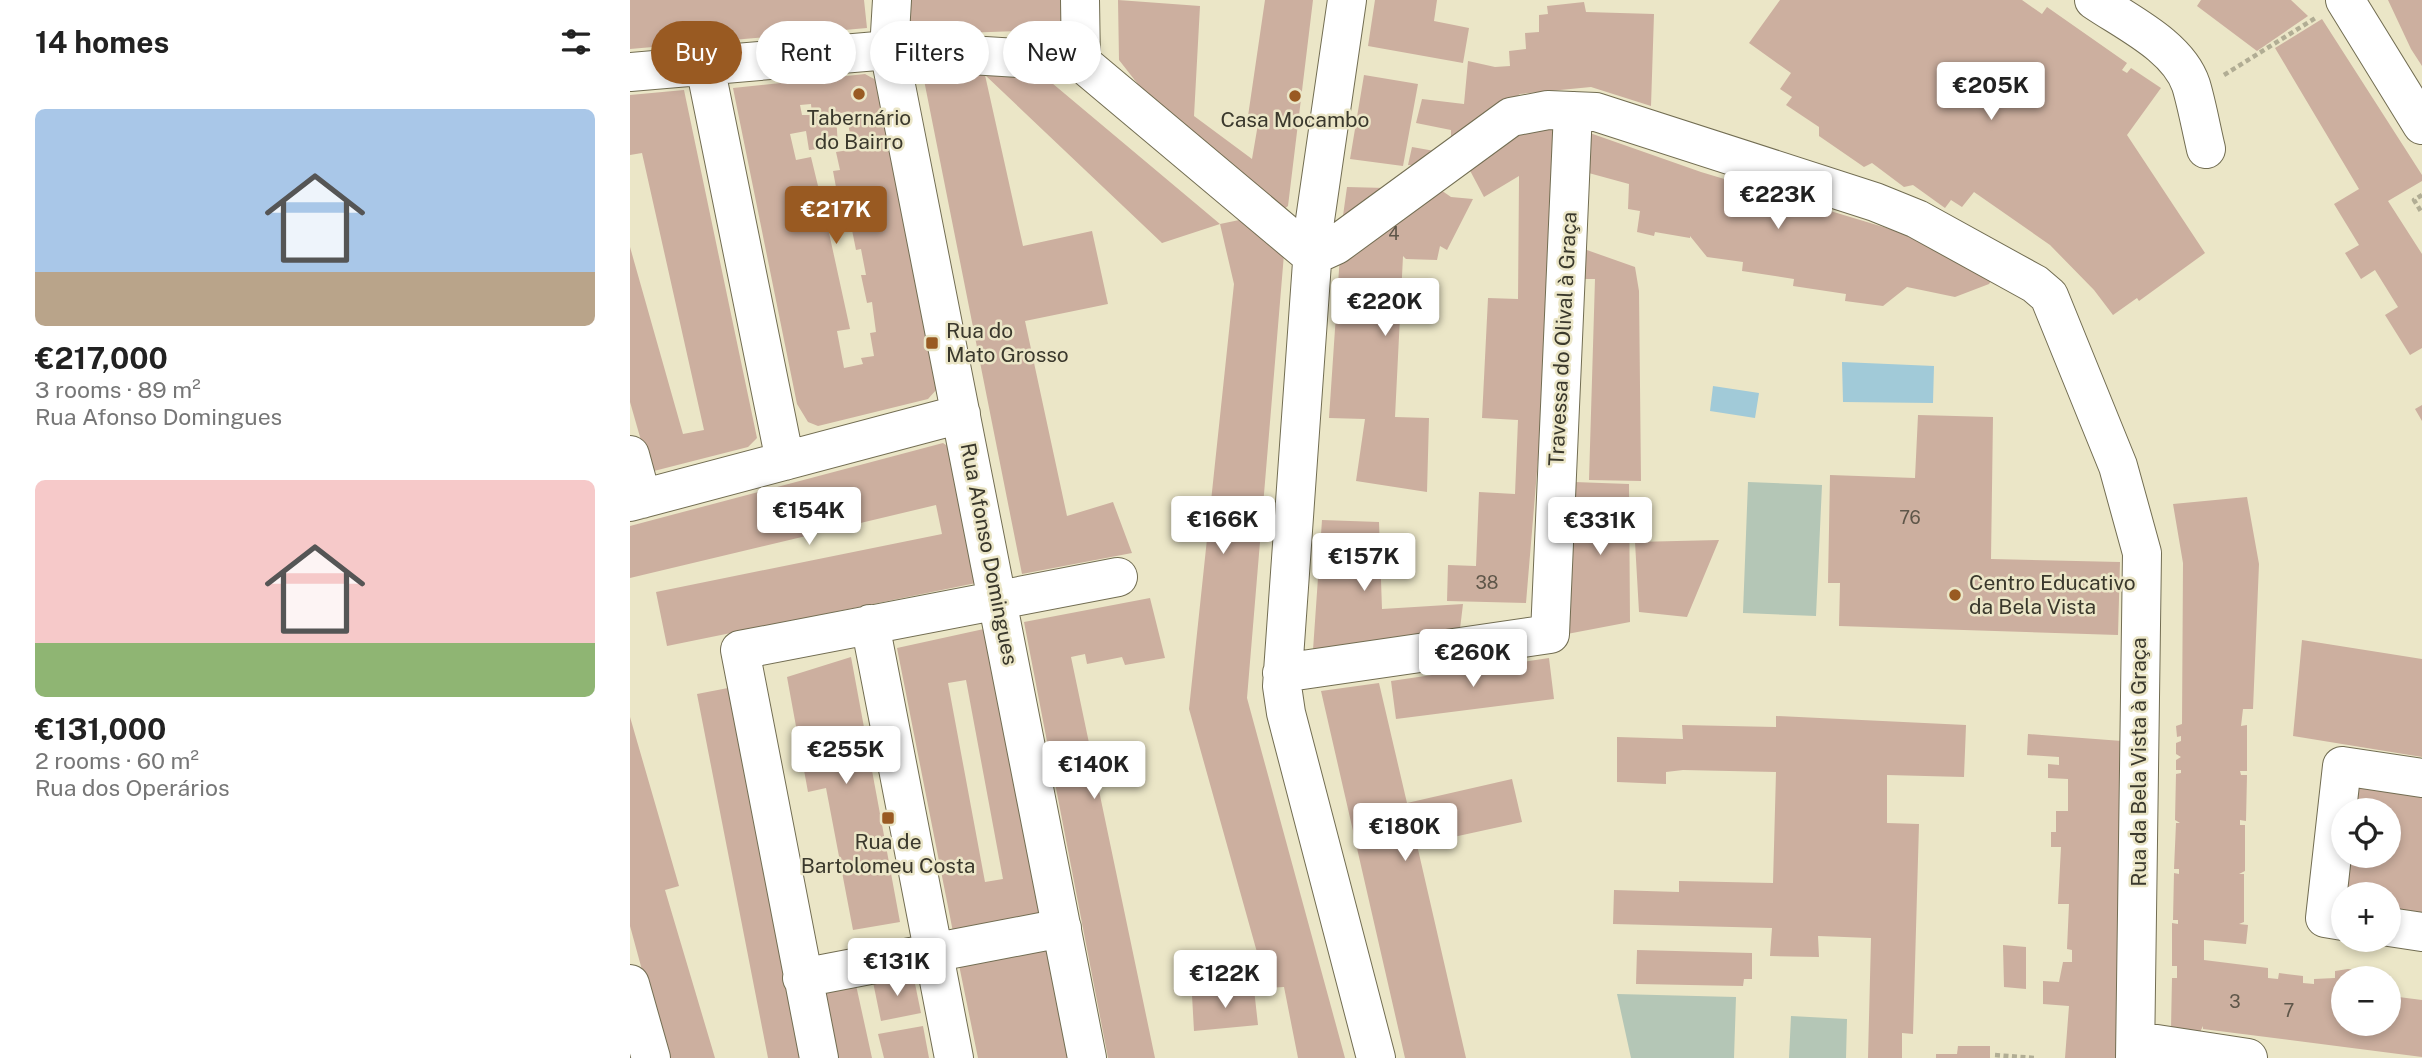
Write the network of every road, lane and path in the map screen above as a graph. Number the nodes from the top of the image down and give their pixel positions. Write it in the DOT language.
graph roads {
  1 [pos="892,0"];
  2 [pos="1080,0"];
  3 [pos="1347,0"];
  4 [pos="2094,0"];
  5 [pos="2337,5"];
  6 [pos="891,21"];
  7 [pos="1080,21"];
  8 [pos="870,52"];
  9 [pos="742,63"];
  10 [pos="651,70"];
  11 [pos="630,72"];
  12 [pos="1101,79"];
  13 [pos="2216,80"];
  14 [pos="709,84"];
  15 [pos="896,84"];
  16 [pos="2418,110"];
  17 [pos="1573,111"];
  18 [pos="2206,149"];
  19 [pos="2422,195"];
  20 [pos="2422,213"];
  21 [pos="1312,256"];
  22 [pos="961,414"];
  23 [pos="630,455"];
  24 [pos="785,461"];
  25 [pos="636,500"];
  26 [pos="1118,578"];
  27 [pos="998,598"];
  28 [pos="870,624"];
  29 [pos="1282,673"];
  30 [pos="2422,778"];
  31 [pos="2331,919"];
  32 [pos="1062,928"];
  33 [pos="2401,929"];
  34 [pos="2422,932"];
  35 [pos="932,953"];
  36 [pos="802,978"];
  37 [pos="630,984"];
  38 [pos="2136,1049"];
  39 [pos="1995,1055"];
  40 [pos="651,1058"];
  41 [pos="819,1058"];
  42 [pos="954,1058"];
  43 [pos="1087,1058"];
  44 [pos="1376,1058"];
  45 [pos="2034,1058"];
  46 [pos="2248,1058"];
  1 -- 6 [label="street, Rua Afonso Domingues"];
  2 -- 7 [label="street"];
  3 -- 21 [label="street"];
  4 -- 18 [label="street"];
  5 -- 13 [label="path"];
  5 -- 16 [label="street"];
  8 -- 9 [label="street"];
  10 -- 11 [label="street"];
  12 -- 21 [label="street"];
  14 -- 24 [label="street"];
  15 -- 22 [label="street, Rua Afonso Domingues"];
  17 -- 21 [label="street, Rua da Bela Vista à Graça"];
  17 -- 29 [label="street, Travessa do Olival à Graça"];
  17 -- 38 [label="street, Rua da Bela Vista à Graça"];
  19 -- 20 [label="path"];
  21 -- 29 [label="street"];
  22 -- 24 [label="street"];
  22 -- 27 [label="street, Rua Afonso Domingues"];
  23 -- 25 [label="street"];
  24 -- 25 [label="street"];
  26 -- 27 [label="street"];
  27 -- 28 [label="street"];
  27 -- 32 [label="street, Rua Afonso Domingues"];
  28 -- 35 [label="street"];
  28 -- 36 [label="street"];
  29 -- 44 [label="street"];
  30 -- 31 [label="street"];
  32 -- 35 [label="street"];
  32 -- 43 [label="street, Rua Afonso Domingues"];
  33 -- 34 [label="street"];
  35 -- 36 [label="street"];
  35 -- 42 [label="street"];
  36 -- 41 [label="street"];
  37 -- 40 [label="street"];
  38 -- 46 [label="street"];
  39 -- 45 [label="path"];
}
